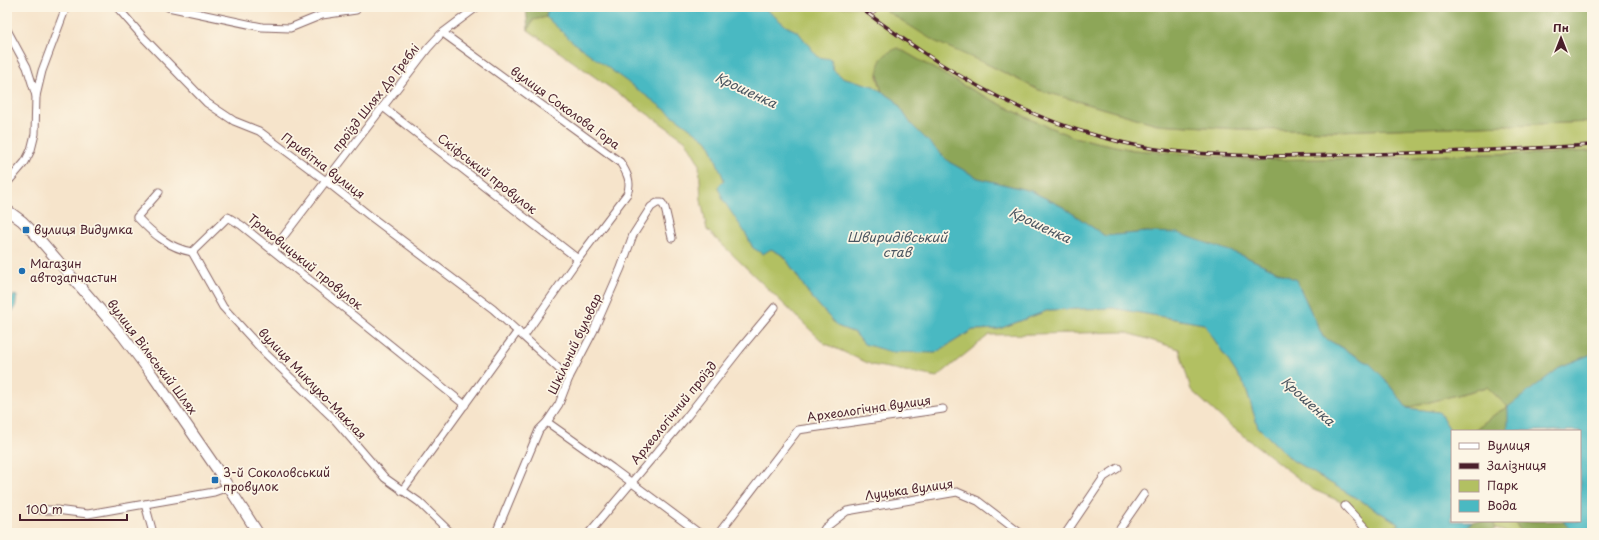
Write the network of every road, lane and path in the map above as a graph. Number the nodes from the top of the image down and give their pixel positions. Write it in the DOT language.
graph roads {
  1 [pos="66,7"];
  2 [pos="117,7"];
  3 [pos="168,7"];
  4 [pos="477,7"];
  5 [pos="356,10"];
  6 [pos="7,30"];
  7 [pos="443,33"];
  8 [pos="36,96"];
  9 [pos="383,107"];
  10 [pos="326,181"];
  11 [pos="7,184"];
  12 [pos="159,192"];
  13 [pos="7,210"];
  14 [pos="672,238"];
  15 [pos="274,250"];
  16 [pos="192,252"];
  17 [pos="578,259"];
  18 [pos="775,307"];
  19 [pos="521,334"];
  20 [pos="569,378"];
  21 [pos="465,405"];
  22 [pos="943,409"];
  23 [pos="547,422"];
  24 [pos="1118,468"];
  25 [pos="632,483"];
  26 [pos="228,487"];
  27 [pos="402,491"];
  28 [pos="1144,494"];
  29 [pos="145,504"];
  30 [pos="1344,506"];
  31 [pos="41,510"];
  32 [pos="153,533"];
  33 [pos="258,533"];
  34 [pos="451,533"];
  35 [pos="496,533"];
  36 [pos="589,533"];
  37 [pos="699,533"];
  38 [pos="719,533"];
  39 [pos="822,533"];
  40 [pos="1020,533"];
  41 [pos="1066,533"];
  42 [pos="1117,533"];
  43 [pos="1370,533"];
  1 -- 8 [label="street"];
  2 -- 10 [label="street, Привітна вулиця"];
  3 -- 5 [label="street"];
  4 -- 7 [label="street, проїзд Шлях До Греблі"];
  6 -- 8 [label="street"];
  7 -- 9 [label="street, проїзд Шлях До Греблі"];
  7 -- 17 [label="street, вулиця Соколова Гора"];
  8 -- 11 [label="street"];
  9 -- 10 [label="street, проїзд Шлях До Греблі"];
  9 -- 17 [label="street, Скіфський провулок"];
  10 -- 15 [label="street, проїзд Шлях До Греблі"];
  10 -- 19 [label="street, Привітна вулиця"];
  12 -- 16 [label="street"];
  13 -- 26 [label="street, вулиця Вільський Шлях"];
  14 -- 20 [label="street, Шкільний бульвар"];
  15 -- 16 [label="street, Троковицький провулок"];
  15 -- 21 [label="street, Троковицький провулок"];
  16 -- 27 [label="street, вулиця Миклухо-Маклая"];
  17 -- 19 [label="street, вулиця Соколова Гора"];
  18 -- 25 [label="street, Археологічний проїзд"];
  19 -- 20 [label="street, Привітна вулиця"];
  19 -- 21 [label="street, вулиця Соколова Гора"];
  20 -- 23 [label="street, Шкільний бульвар"];
  21 -- 27 [label="street, вулиця Соколова Гора"];
  22 -- 38 [label="street, Археологічна вулиця"];
  23 -- 25 [label="street"];
  23 -- 35 [label="street, Шкільний бульвар"];
  24 -- 41 [label="street"];
  25 -- 36 [label="street, Археологічний проїзд"];
  25 -- 37 [label="street"];
  26 -- 29 [label="street"];
  26 -- 33 [label="street, вулиця Вільський Шлях"];
  27 -- 34 [label="street, вулиця Миклухо-Маклая"];
  28 -- 42 [label="street"];
  29 -- 31 [label="street"];
  29 -- 32 [label="street"];
  30 -- 43 [label="street"];
  39 -- 40 [label="street, Луцька вулиця"];
}
